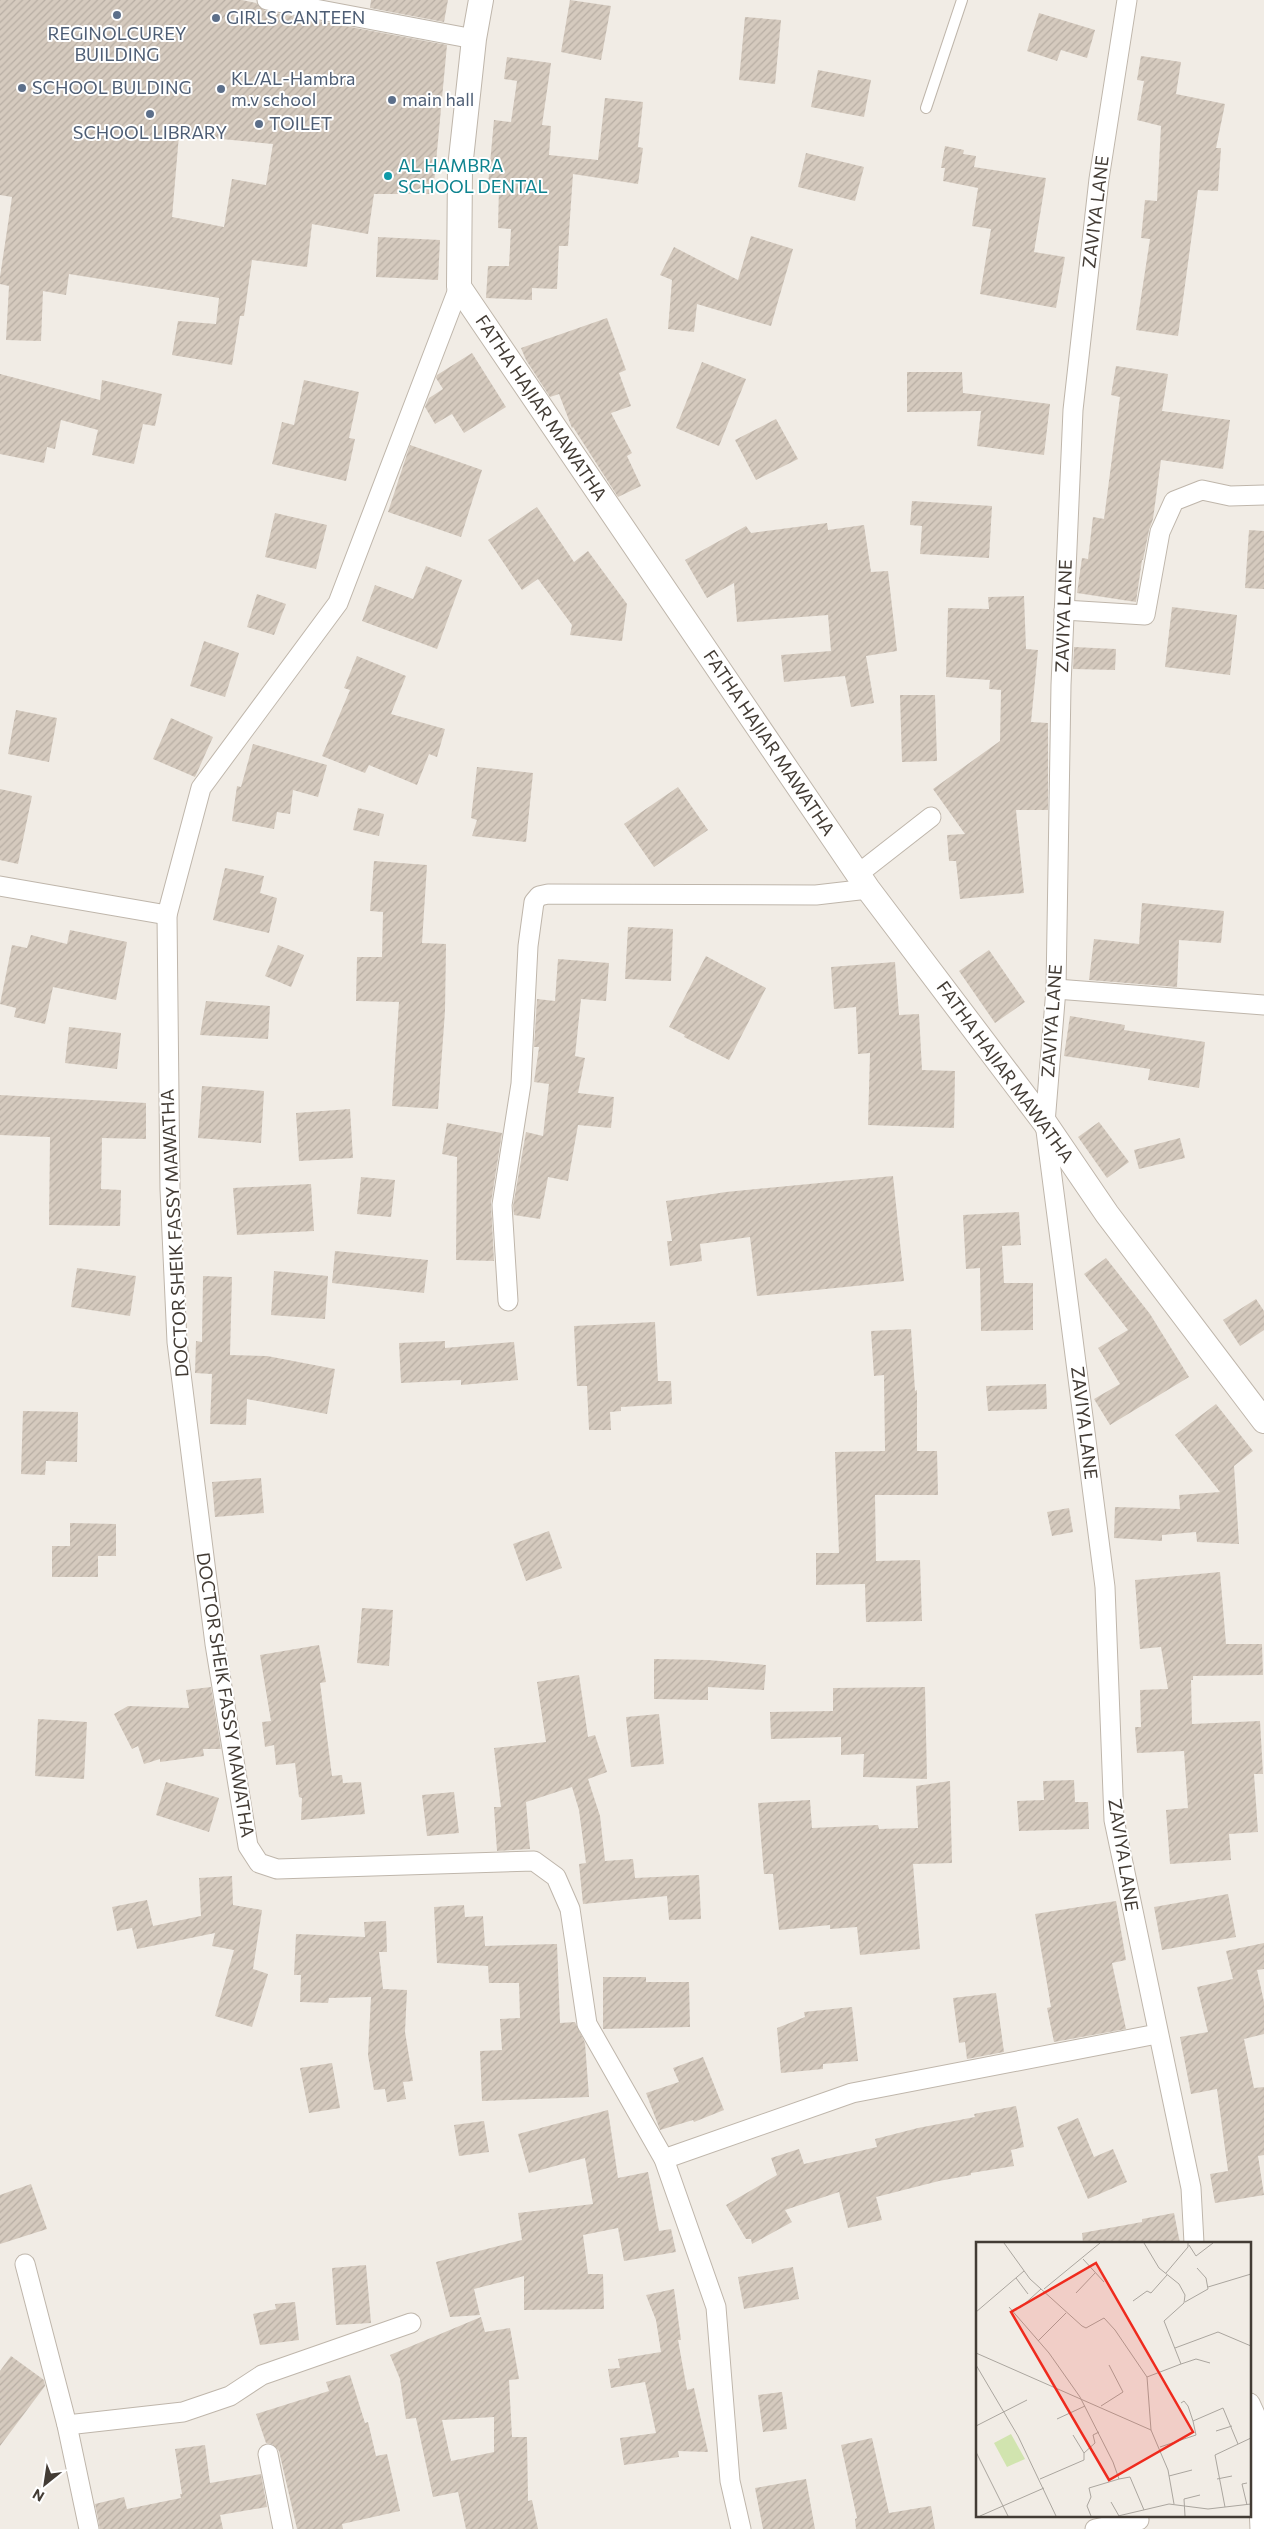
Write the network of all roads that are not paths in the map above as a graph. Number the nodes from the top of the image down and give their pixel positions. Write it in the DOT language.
graph roads {
  1 [pos="268,0"];
  2 [pos="481,0"];
  3 [pos="962,0"];
  4 [pos="1127,0"];
  5 [pos="474,39"];
  6 [pos="926,108"];
  7 [pos="459,287"];
  8 [pos="1264,494"];
  9 [pos="1064,610"];
  10 [pos="931,817"];
  11 [pos="863,881"];
  12 [pos="0,886"];
  13 [pos="167,915"];
  14 [pos="1056,989"];
  15 [pos="1264,1004"];
  16 [pos="1045,1123"];
  17 [pos="508,1301"];
  18 [pos="1264,1422"];
  19 [pos="1158,2034"];
  20 [pos="664,2159"];
  21 [pos="1194,2242"];
  22 [pos="25,2264"];
  23 [pos="411,2323"];
  24 [pos="1252,2407"];
  25 [pos="67,2425"];
  26 [pos="268,2454"];
  27 [pos="1139,2520"];
  28 [pos="89,2529"];
  29 [pos="283,2529"];
  30 [pos="741,2529"];
  31 [pos="1095,2529"];
  32 [pos="1260,2529"];
  1 -- 5 [label="street"];
  2 -- 5 [label="street"];
  3 -- 6 [label="lane"];
  4 -- 9 [label="street, ZAVIYA LANE"];
  5 -- 7 [label="street"];
  7 -- 11 [label="street, FATHA HAJIAR MAWATHA"];
  7 -- 13 [label="street, DOCTOR SHEIK FASSY MAWATHA"];
  8 -- 9 [label="street"];
  9 -- 14 [label="street, ZAVIYA LANE"];
  10 -- 11 [label="street"];
  11 -- 16 [label="street, FATHA HAJIAR MAWATHA"];
  11 -- 17 [label="street"];
  12 -- 13 [label="street"];
  13 -- 20 [label="street, DOCTOR SHEIK FASSY MAWATHA"];
  14 -- 15 [label="street"];
  14 -- 16 [label="street, ZAVIYA LANE"];
  16 -- 18 [label="street, FATHA HAJIAR MAWATHA"];
  16 -- 19 [label="street, ZAVIYA LANE"];
  19 -- 20 [label="street"];
  19 -- 21 [label="street, ZAVIYA LANE"];
  20 -- 30 [label="street, DOCTOR SHEIK FASSY MAWATHA"];
  22 -- 25 [label="street"];
  23 -- 25 [label="street"];
  24 -- 32 [label="street"];
  25 -- 28 [label="street"];
  26 -- 29 [label="street"];
  27 -- 31 [label="street"];
}
